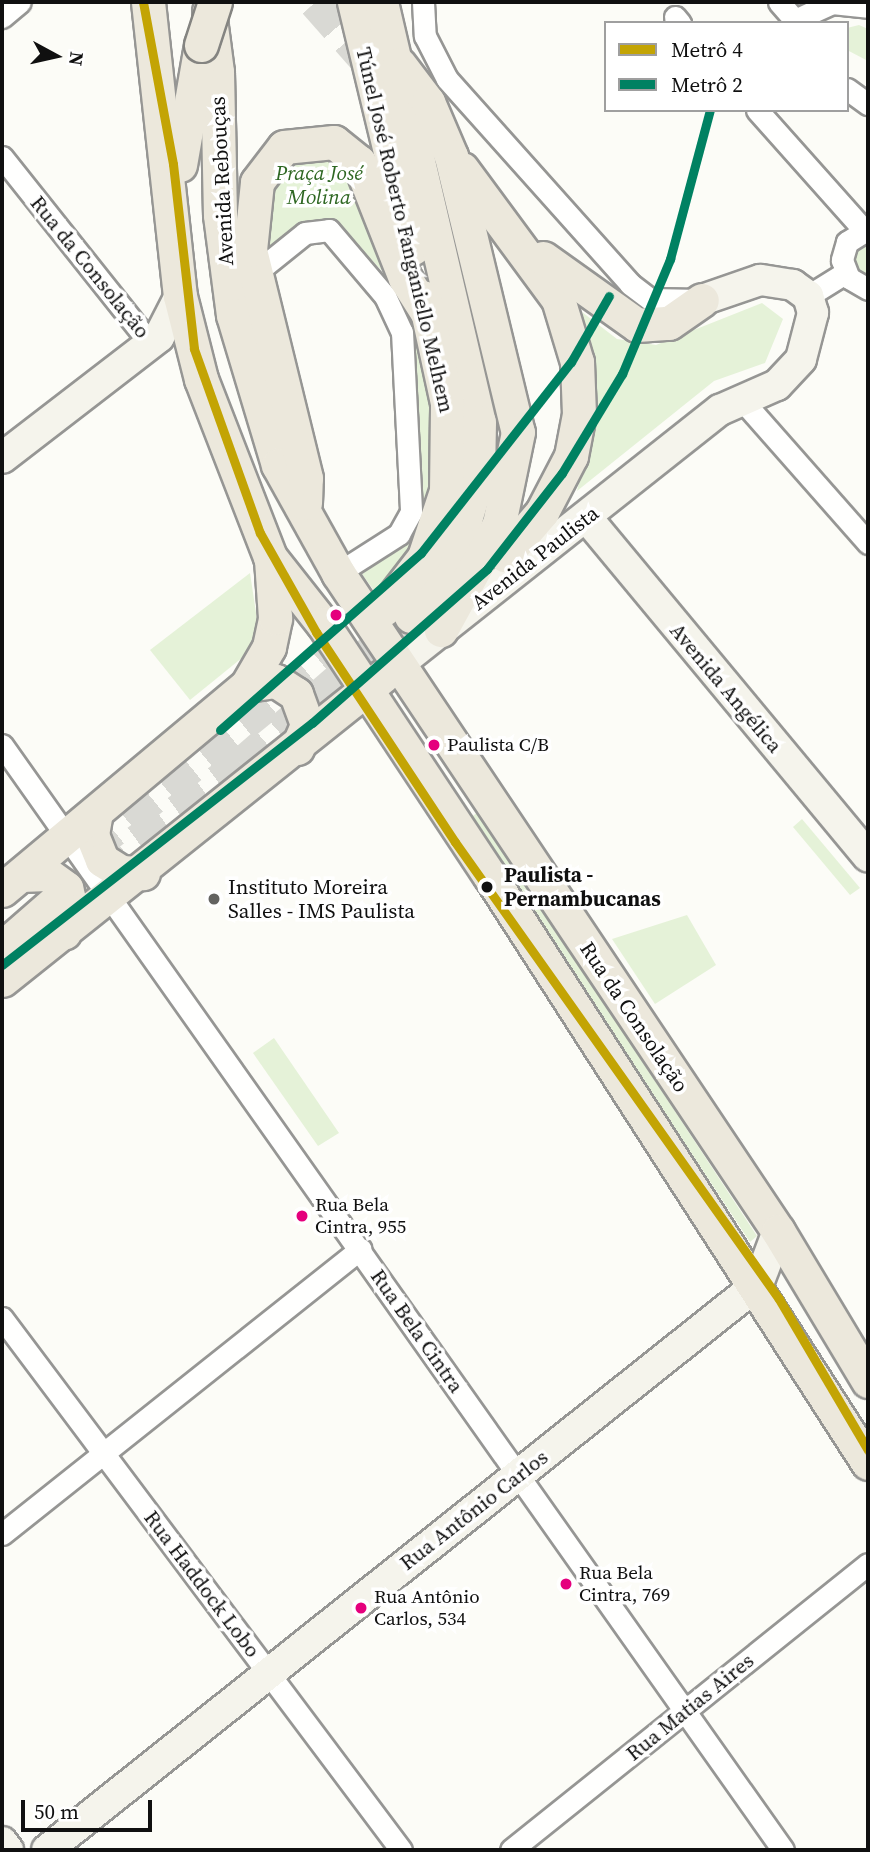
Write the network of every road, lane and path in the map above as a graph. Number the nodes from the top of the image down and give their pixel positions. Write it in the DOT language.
graph roads {
  1 [pos="20,2"];
  2 [pos="148,2"];
  3 [pos="207,2"];
  4 [pos="215,2"];
  5 [pos="354,2"];
  6 [pos="382,2"];
  7 [pos="423,2"];
  8 [pos="779,2"];
  9 [pos="868,7"];
  10 [pos="2,16"];
  11 [pos="795,21"];
  12 [pos="798,21"];
  13 [pos="390,51"];
  14 [pos="849,90"];
  15 [pos="868,104"];
  16 [pos="759,112"];
  17 [pos="2,157"];
  18 [pos="461,169"];
  19 [pos="174,205"];
  20 [pos="866,230"];
  21 [pos="520,239"];
  22 [pos="845,274"];
  23 [pos="254,275"];
  24 [pos="868,289"];
  25 [pos="180,296"];
  26 [pos="808,296"];
  27 [pos="702,300"];
  28 [pos="429,316"];
  29 [pos="151,344"];
  30 [pos="741,399"];
  31 [pos="2,458"];
  32 [pos="304,515"];
  33 [pos="587,518"];
  34 [pos="868,543"];
  35 [pos="505,555"];
  36 [pos="270,557"];
  37 [pos="338,573"];
  38 [pos="441,630"];
  39 [pos="399,664"];
  40 [pos="247,685"];
  41 [pos="365,690"];
  42 [pos="2,745"];
  43 [pos="298,748"];
  44 [pos="96,812"];
  45 [pos="68,835"];
  46 [pos="868,856"];
  47 [pos="143,873"];
  48 [pos="31,888"];
  49 [pos="113,896"];
  50 [pos="2,923"];
  51 [pos="64,933"];
  52 [pos="2,948"];
  53 [pos="2,980"];
  54 [pos="778,1231"];
  55 [pos="360,1250"];
  56 [pos="758,1284"];
  57 [pos="2,1318"];
  58 [pos="868,1381"];
  59 [pos="103,1453"];
  60 [pos="868,1463"];
  61 [pos="519,1475"];
  62 [pos="2,1534"];
  63 [pos="868,1564"];
  64 [pos="269,1674"];
  65 [pos="685,1712"];
  66 [pos="2,1842"];
  67 [pos="8,1850"];
  68 [pos="47,1850"];
  69 [pos="401,1850"];
  70 [pos="511,1850"];
  71 [pos="783,1850"];
  1 -- 10 [label="street"];
  2 -- 19 [label="main road"];
  3 -- 32 [label="main road, Avenida Rebouças"];
  4 -- 19 [label="main road, bridge"];
  5 -- 28 [label="main road, Túnel José Roberto Fanganiello Melhem"];
  6 -- 13 [label="main road, Túnel José Roberto Fanganiello Melhem"];
  7 -- 27 [label="street"];
  8 -- 11 [label="street"];
  9 -- 12 [label="street"];
  13 -- 28 [label="main road, Túnel José Roberto Fanganiello Melhem"];
  13 -- 38 [label="main road"];
  14 -- 15 [label="street"];
  16 -- 20 [label="street"];
  17 -- 29 [label="street, Rua da Consolação"];
  18 -- 21 [label="main road"];
  19 -- 25 [label="main road"];
  20 -- 22 [label="street"];
  21 -- 27 [label="main road"];
  21 -- 35 [label="main road"];
  22 -- 24 [label="street"];
  22 -- 26 [label="street"];
  23 -- 28 [label="main road"];
  23 -- 32 [label="main road"];
  23 -- 37 [label="street"];
  25 -- 29 [label="street"];
  25 -- 36 [label="main road, Rua da Consolação"];
  26 -- 27 [label="street"];
  26 -- 30 [label="street, Avenida Paulista"];
  29 -- 31 [label="street"];
  30 -- 33 [label="street, Avenida Paulista"];
  30 -- 34 [label="street"];
  32 -- 37 [label="main road, Rua da Consolação"];
  33 -- 38 [label="street, Avenida Paulista"];
  33 -- 46 [label="street, Avenida Angélica"];
  36 -- 40 [label="main road"];
  36 -- 41 [label="main road, Rua da Consolação"];
  37 -- 39 [label="main road, Rua da Consolação"];
  38 -- 39 [label="street, Avenida Paulista"];
  39 -- 41 [label="main road, Avenida Paulista"];
  39 -- 54 [label="main road, Rua da Consolação"];
  40 -- 43 [label="main road"];
  40 -- 44 [label="main road"];
  41 -- 43 [label="main road, Avenida Paulista"];
  41 -- 56 [label="main road, Rua da Consolação"];
  42 -- 45 [label="street, Rua Bela Cintra"];
  43 -- 47 [label="main road, Avenida Paulista"];
  44 -- 45 [label="main road"];
  44 -- 47 [label="main road"];
  45 -- 48 [label="main road"];
  45 -- 49 [label="street, Rua Bela Cintra"];
  47 -- 49 [label="main road, Avenida Paulista"];
  48 -- 50 [label="main road"];
  48 -- 51 [label="main road"];
  48 -- 52 [label="main road"];
  49 -- 51 [label="main road, Avenida Paulista"];
  49 -- 55 [label="street, Rua Bela Cintra"];
  51 -- 53 [label="main road, Avenida Paulista"];
  54 -- 56 [label="street"];
  54 -- 58 [label="main road, Rua da Consolação"];
  55 -- 59 [label="street"];
  55 -- 61 [label="street, Rua Bela Cintra"];
  56 -- 60 [label="main road, Rua da Consolação"];
  56 -- 61 [label="street, Rua Antônio Carlos"];
  57 -- 59 [label="street, Rua Haddock Lobo"];
  59 -- 62 [label="street"];
  59 -- 64 [label="street, Rua Haddock Lobo"];
  61 -- 64 [label="street, Rua Antônio Carlos"];
  61 -- 65 [label="street, Rua Bela Cintra"];
  63 -- 65 [label="street, Rua Matias Aires"];
  64 -- 68 [label="street, Rua Antônio Carlos"];
  64 -- 69 [label="street, Rua Haddock Lobo"];
  65 -- 70 [label="street, Rua Matias Aires"];
  65 -- 71 [label="street, Rua Bela Cintra"];
  66 -- 67 [label="street"];
}
